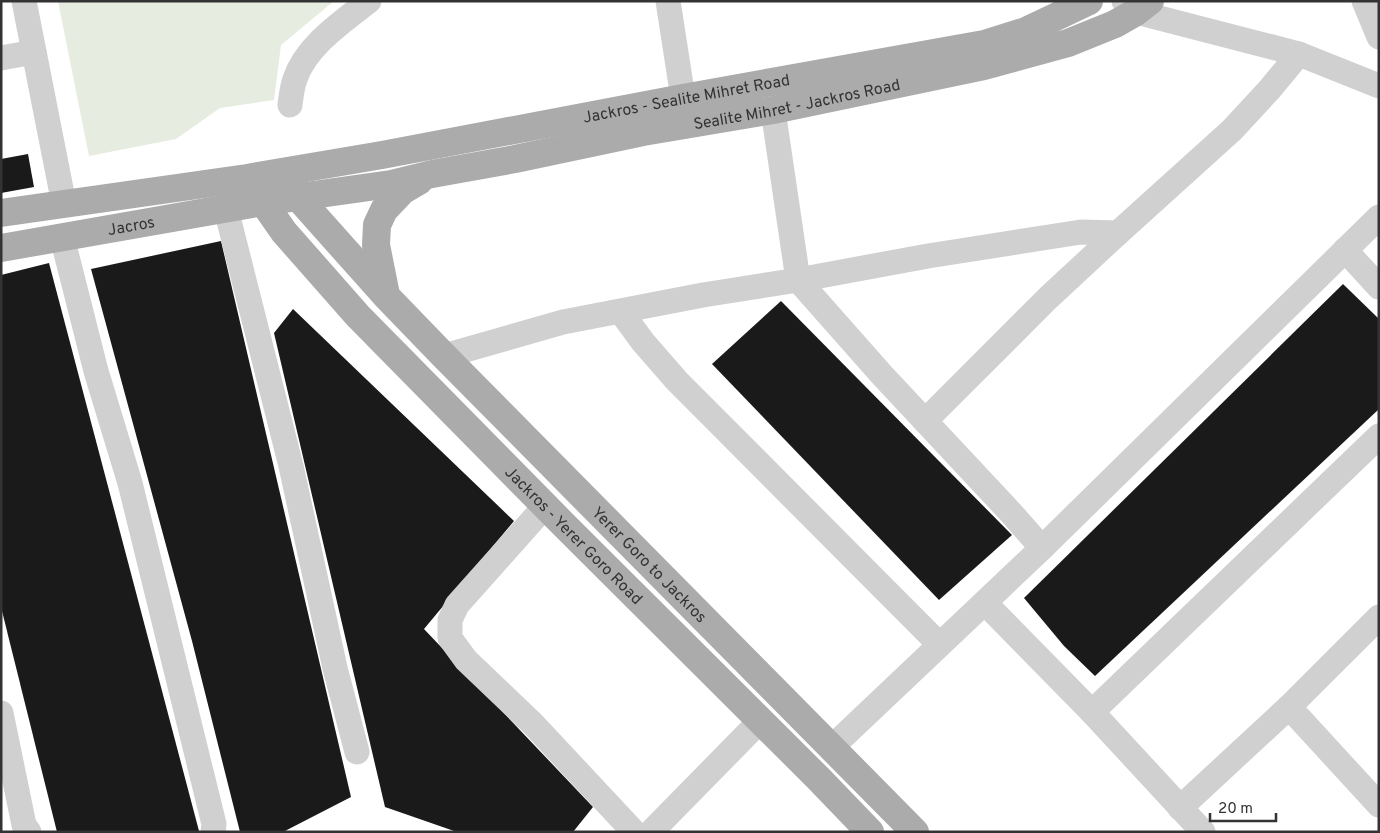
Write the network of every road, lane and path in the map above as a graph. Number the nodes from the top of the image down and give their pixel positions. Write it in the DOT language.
graph roads {
  1 [pos="24,1"];
  2 [pos="368,1"];
  3 [pos="668,1"];
  4 [pos="1089,1"];
  5 [pos="1364,1"];
  6 [pos="1137,5"];
  7 [pos="1379,38"];
  8 [pos="34,52"];
  9 [pos="1299,54"];
  10 [pos="1,58"];
  11 [pos="1379,86"];
  12 [pos="683,98"];
  13 [pos="290,106"];
  14 [pos="773,110"];
  15 [pos="276,173"];
  16 [pos="432,174"];
  17 [pos="247,178"];
  18 [pos="297,196"];
  19 [pos="263,202"];
  20 [pos="64,204"];
  21 [pos="226,208"];
  22 [pos="1,214"];
  23 [pos="1379,216"];
  24 [pos="1118,232"];
  25 [pos="62,236"];
  26 [pos="1,248"];
  27 [pos="1345,250"];
  28 [pos="798,280"];
  29 [pos="1379,287"];
  30 [pos="386,296"];
  31 [pos="621,312"];
  32 [pos="444,356"];
  33 [pos="925,421"];
  34 [pos="1379,436"];
  35 [pos="546,505"];
  36 [pos="1042,548"];
  37 [pos="985,603"];
  38 [pos="1379,617"];
  39 [pos="939,644"];
  40 [pos="1289,707"];
  41 [pos="1092,712"];
  42 [pos="1,713"];
  43 [pos="761,720"];
  44 [pos="832,747"];
  45 [pos="357,752"];
  46 [pos="1379,805"];
  47 [pos="1180,808"];
  48 [pos="1,815"];
  49 [pos="27,828"];
  50 [pos="213,832"];
  51 [pos="634,832"];
  52 [pos="651,832"];
  53 [pos="870,832"];
  54 [pos="915,832"];
  55 [pos="1203,832"];
  1 -- 8 [label="street"];
  2 -- 13 [label="street"];
  3 -- 12 [label="street"];
  4 -- 12 [label="main road, Jackros - Sealite Mihret Road"];
  5 -- 7 [label="street"];
  6 -- 9 [label="street"];
  6 -- 14 [label="main road, Sealite Mihret - Jackros Road"];
  8 -- 10 [label="street"];
  8 -- 20 [label="street"];
  9 -- 11 [label="street"];
  9 -- 24 [label="street"];
  12 -- 15 [label="main road, Jackros - Sealite Mihret Road"];
  14 -- 16 [label="main road, Sealite Mihret - Jackros Road"];
  14 -- 28 [label="street"];
  15 -- 17 [label="main road, Jacros"];
  15 -- 18 [label="main road, Yerer Goro to Jackros"];
  16 -- 18 [label="main road, Jacros"];
  16 -- 30 [label="main road"];
  17 -- 19 [label="main road"];
  17 -- 20 [label="main road, Jacros"];
  18 -- 19 [label="main road, Jacros"];
  18 -- 30 [label="main road, Yerer Goro to Jackros"];
  19 -- 21 [label="main road, Jacros"];
  19 -- 35 [label="main road, Jackros - Yerer Goro Road"];
  20 -- 22 [label="main road, Jacros"];
  21 -- 25 [label="main road, Jacros"];
  21 -- 45 [label="street"];
  23 -- 27 [label="street"];
  24 -- 28 [label="street"];
  24 -- 33 [label="street"];
  25 -- 26 [label="main road, Jacros"];
  25 -- 50 [label="street"];
  27 -- 29 [label="street"];
  27 -- 36 [label="street"];
  28 -- 31 [label="street"];
  28 -- 33 [label="street"];
  30 -- 32 [label="main road, Yerer Goro to Jackros"];
  31 -- 32 [label="street"];
  31 -- 39 [label="street"];
  32 -- 44 [label="main road, Yerer Goro to Jackros"];
  33 -- 36 [label="street"];
  34 -- 41 [label="street"];
  35 -- 43 [label="main road, Jackros - Yerer Goro Road"];
  35 -- 51 [label="street"];
  36 -- 37 [label="street"];
  37 -- 39 [label="street"];
  37 -- 41 [label="street"];
  38 -- 40 [label="street"];
  39 -- 44 [label="street"];
  40 -- 46 [label="street"];
  40 -- 47 [label="street"];
  41 -- 47 [label="street"];
  42 -- 49 [label="street"];
  43 -- 52 [label="street"];
  43 -- 53 [label="main road, Jackros - Yerer Goro Road"];
  44 -- 54 [label="main road, Yerer Goro to Jackros"];
  47 -- 55 [label="street"];
  48 -- 49 [label="street"];
}
